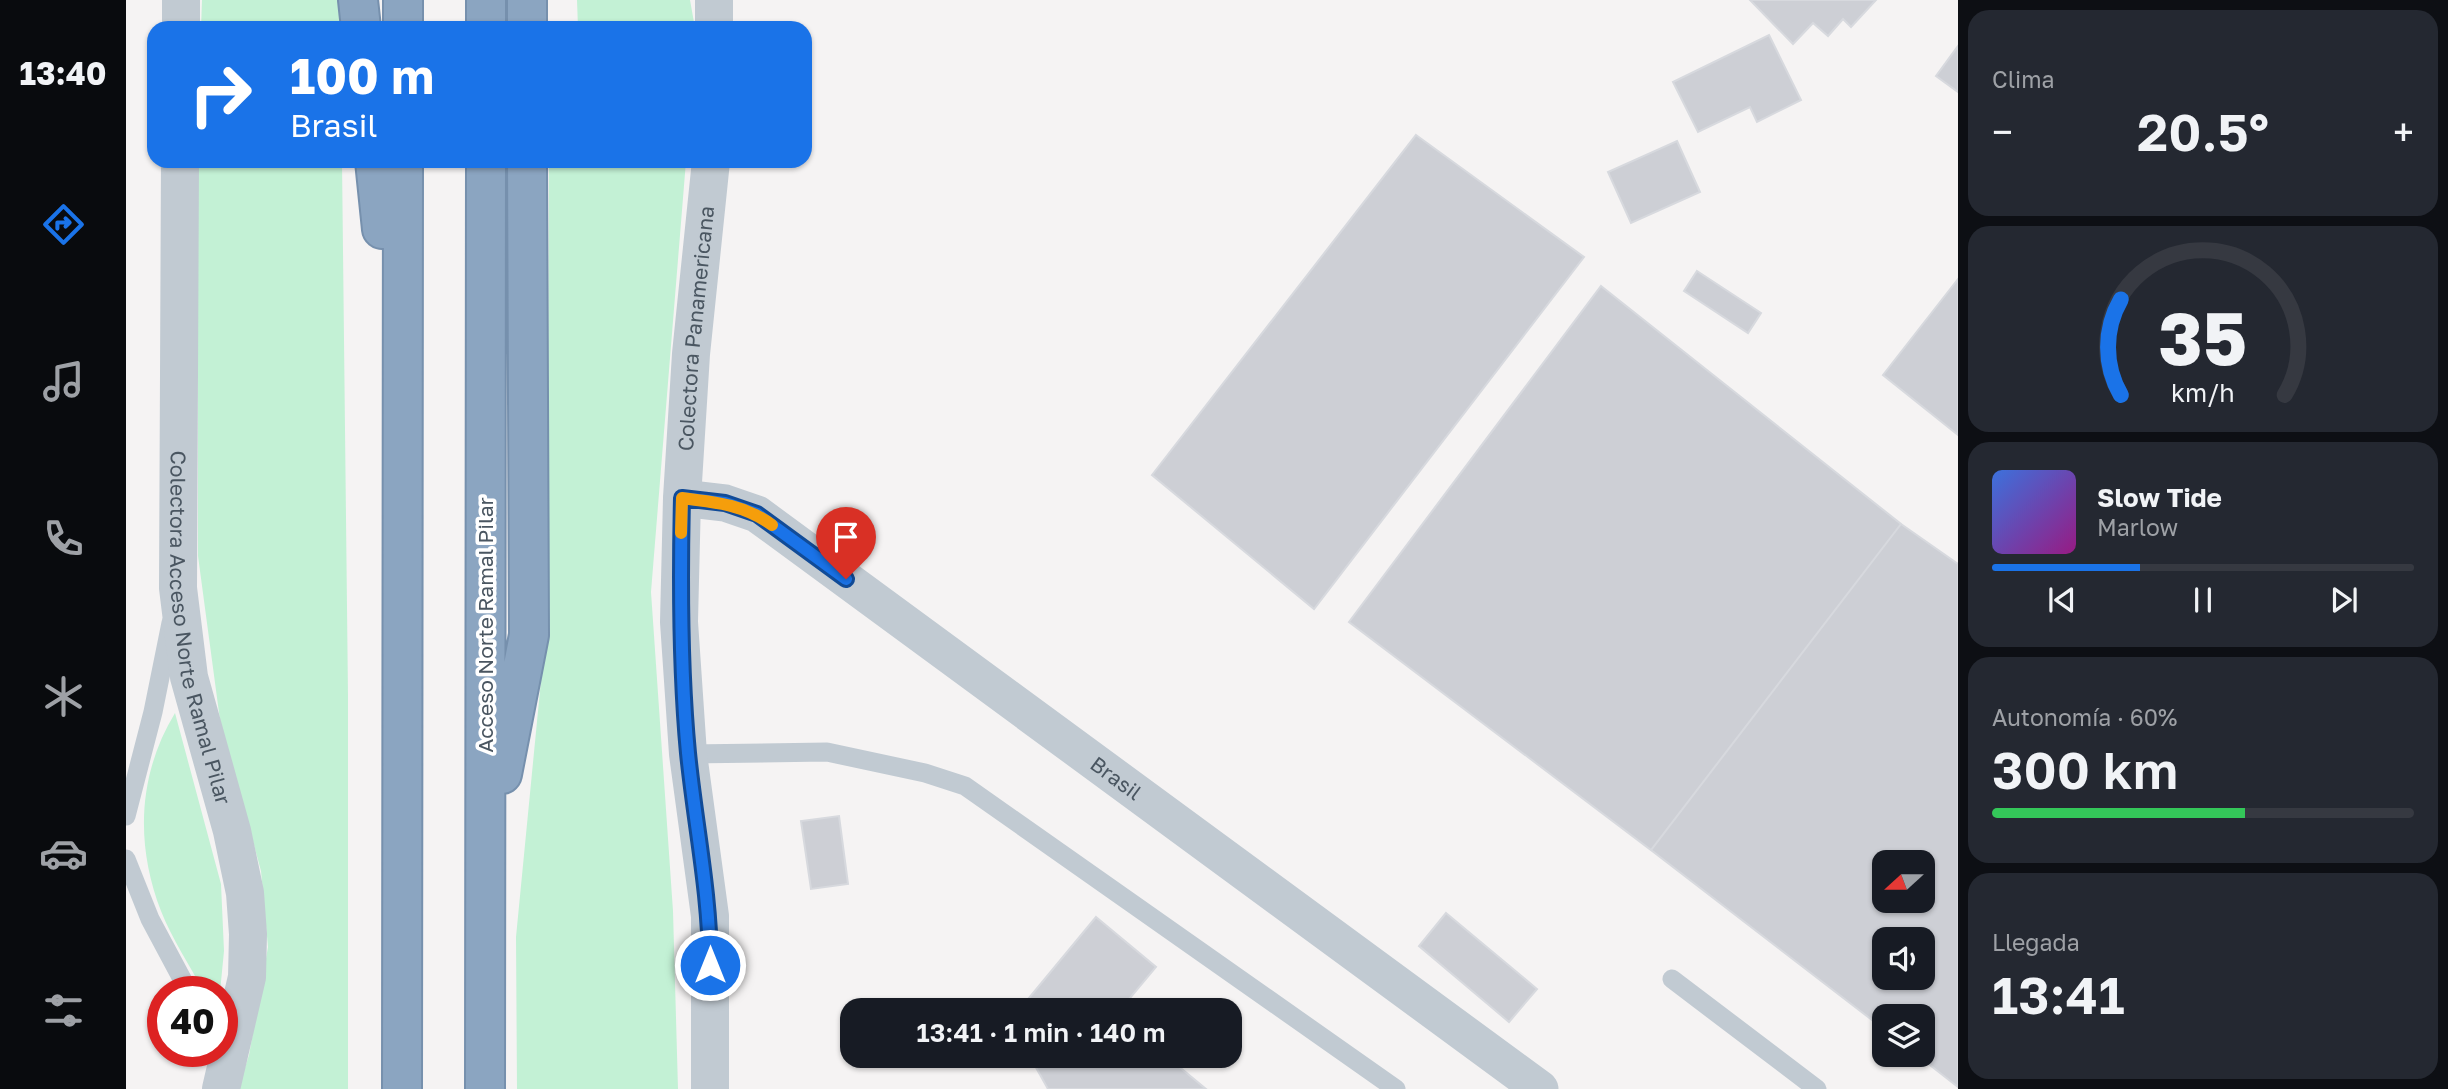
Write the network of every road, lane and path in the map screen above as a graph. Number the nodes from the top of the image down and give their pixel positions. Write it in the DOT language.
graph roads {
  1 [pos="181,0"];
  2 [pos="358,0"];
  3 [pos="403,0"];
  4 [pos="486,0"];
  5 [pos="527,0"];
  6 [pos="714,0"];
  7 [pos="181,21"];
  8 [pos="360,21"];
  9 [pos="403,21"];
  10 [pos="486,21"];
  11 [pos="527,21"];
  12 [pos="714,21"];
  13 [pos="180,168"];
  14 [pos="376,168"];
  15 [pos="403,168"];
  16 [pos="486,168"];
  17 [pos="527,168"];
  18 [pos="709,168"];
  19 [pos="403,434"];
  20 [pos="682,498"];
  21 [pos="178,588"];
  22 [pos="688,754"];
  23 [pos="126,816"];
  24 [pos="126,859"];
  25 [pos="485,862"];
  26 [pos="180,976"];
  27 [pos="1672,979"];
  28 [pos="222,1070"];
  29 [pos="402,1089"];
  30 [pos="485,1089"];
  31 [pos="710,1089"];
  32 [pos="1396,1089"];
  33 [pos="1540,1089"];
  34 [pos="1817,1089"];
  1 -- 7 [label="street"];
  2 -- 8 [label="highway"];
  3 -- 9 [label="highway"];
  4 -- 10 [label="highway"];
  5 -- 11 [label="highway"];
  6 -- 12 [label="street"];
  13 -- 21 [label="street, Colectora Acceso Norte Ramal Pilar"];
  14 -- 19 [label="highway"];
  15 -- 19 [label="highway"];
  16 -- 25 [label="highway, Acceso Norte Ramal Pilar"];
  17 -- 25 [label="highway"];
  18 -- 20 [label="street, Colectora Panamericana"];
  19 -- 29 [label="highway"];
  20 -- 22 [label="street"];
  20 -- 33 [label="street, Brasil"];
  21 -- 23 [label="lane"];
  21 -- 28 [label="street, Colectora Acceso Norte Ramal Pilar"];
  22 -- 31 [label="street"];
  22 -- 32 [label="lane"];
  24 -- 26 [label="lane"];
  25 -- 30 [label="highway, Acceso Norte Ramal Pilar"];
  27 -- 34 [label="lane"];
}
